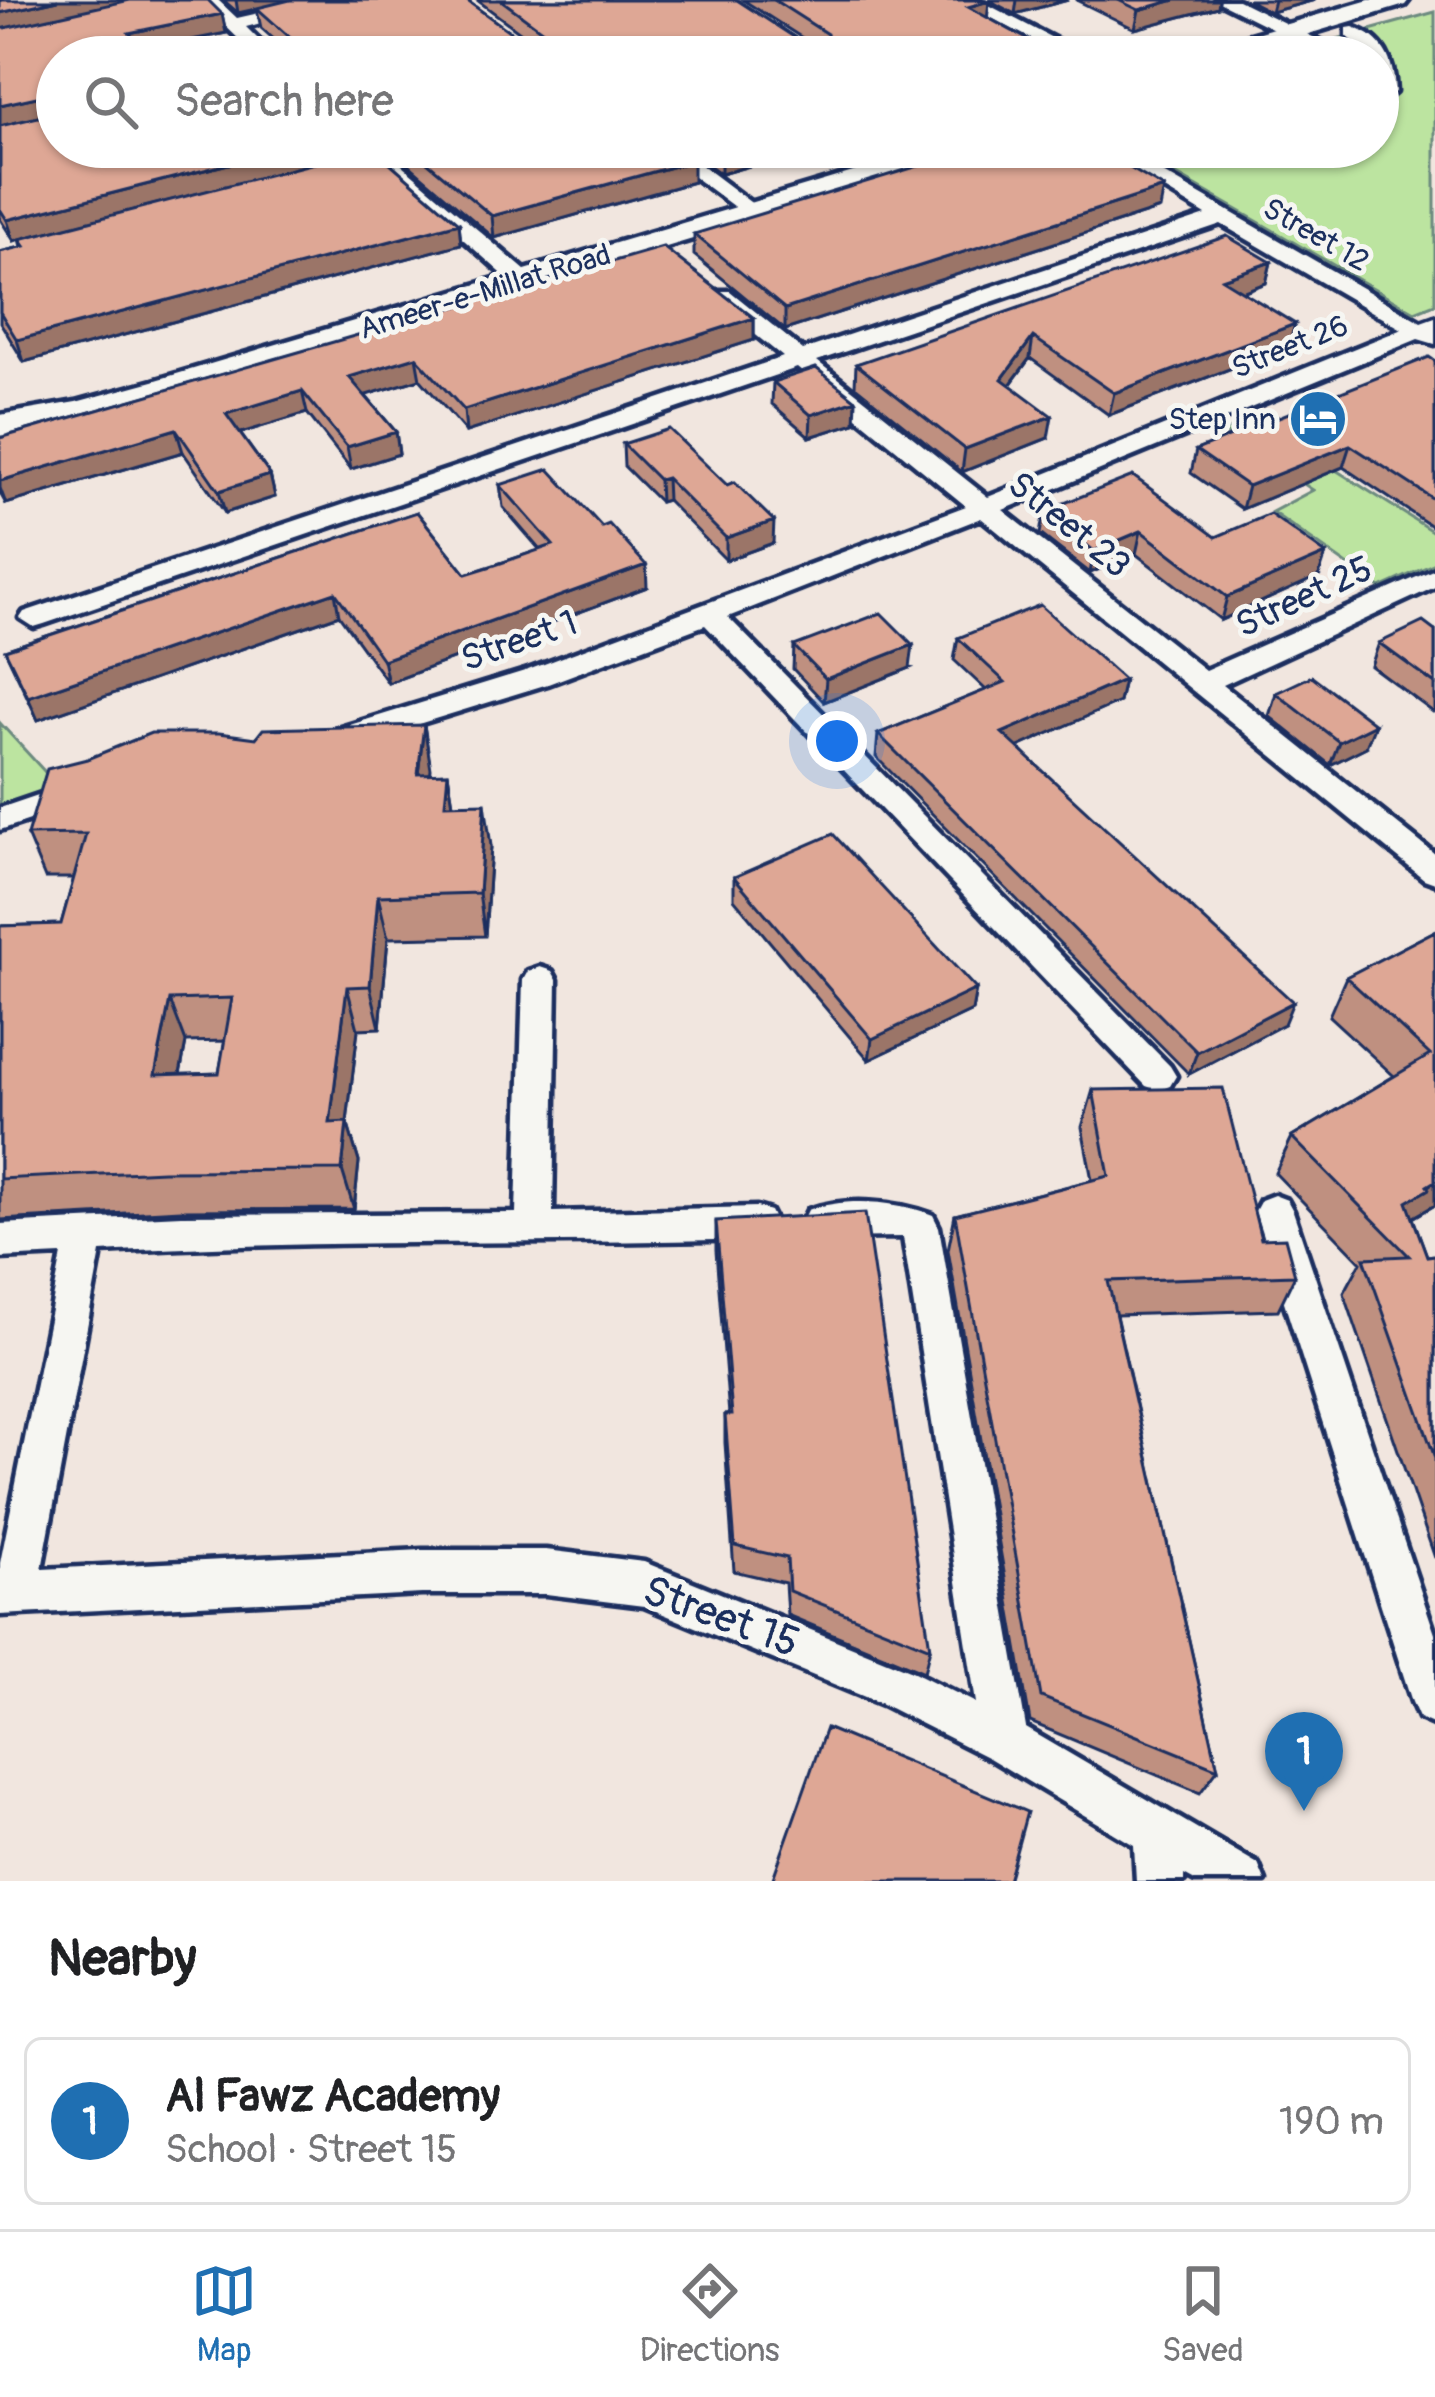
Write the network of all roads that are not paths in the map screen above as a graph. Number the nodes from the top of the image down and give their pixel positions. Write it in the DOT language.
graph roads {
  1 [pos="208,0"];
  2 [pos="338,0"];
  3 [pos="966,0"];
  4 [pos="1224,0"];
  5 [pos="1405,7"];
  6 [pos="234,24"];
  7 [pos="1353,32"];
  8 [pos="246,36"];
  9 [pos="1038,36"];
  10 [pos="1302,36"];
  11 [pos="1307,36"];
  12 [pos="1314,36"];
  13 [pos="1361,36"];
  14 [pos="384,168"];
  15 [pos="693,168"];
  16 [pos="834,168"];
  17 [pos="882,168"];
  18 [pos="1140,168"];
  19 [pos="741,203"];
  20 [pos="1223,216"];
  21 [pos="513,273"];
  22 [pos="706,284"];
  23 [pos="1430,331"];
  24 [pos="798,360"];
  25 [pos="0,404"];
  26 [pos="0,426"];
  27 [pos="986,508"];
  28 [pos="1435,577"];
  29 [pos="710,614"];
  30 [pos="34,618"];
  31 [pos="1202,683"];
  32 [pos="318,745"];
  33 [pos="106,782"];
  34 [pos="0,818"];
  35 [pos="1435,871"];
  36 [pos="540,980"];
  37 [pos="1158,1076"];
  38 [pos="1274,1211"];
  39 [pos="534,1228"];
  40 [pos="85,1238"];
  41 [pos="0,1241"];
  42 [pos="8,1593"];
  43 [pos="1435,1702"];
  44 [pos="1005,1742"];
  45 [pos="1157,1832"];
  46 [pos="1160,1881"];
  47 [pos="1241,1881"];
  1 -- 6 [label="street"];
  2 -- 6 [label="street"];
  3 -- 9 [label="street"];
  4 -- 10 [label="street"];
  5 -- 7 [label="main road"];
  5 -- 11 [label="main road"];
  6 -- 8 [label="street"];
  7 -- 12 [label="main road"];
  7 -- 13 [label="street"];
  14 -- 21 [label="street"];
  15 -- 19 [label="street"];
  16 -- 19 [label="main road, Ameer-e-Millat Road"];
  17 -- 19 [label="main road, Ameer-e-Millat Road"];
  18 -- 20 [label="street, Street 12"];
  19 -- 21 [label="main road, Ameer-e-Millat Road"];
  19 -- 21 [label="main road, Ameer-e-Millat Road"];
  20 -- 23 [label="street, Street 12"];
  20 -- 24 [label="street"];
  21 -- 25 [label="main road, Ameer-e-Millat Road"];
  21 -- 26 [label="main road, Ameer-e-Millat Road"];
  22 -- 24 [label="street, Street 23"];
  23 -- 27 [label="street, Street 26"];
  24 -- 27 [label="street, Street 23"];
  24 -- 30 [label="street"];
  27 -- 29 [label="street, Street 1"];
  27 -- 31 [label="street, Street 23"];
  28 -- 31 [label="street, Street 25"];
  29 -- 32 [label="street, Street 1"];
  29 -- 37 [label="street"];
  31 -- 35 [label="street, Street 23"];
  33 -- 34 [label="street"];
  36 -- 39 [label="street"];
  38 -- 43 [label="street"];
  39 -- 40 [label="street"];
  39 -- 44 [label="street"];
  40 -- 41 [label="street"];
  40 -- 42 [label="street"];
  42 -- 44 [label="street, Street 15"];
  44 -- 45 [label="street, Street 15"];
  45 -- 46 [label="street"];
  45 -- 47 [label="street, Street 15"];
}
